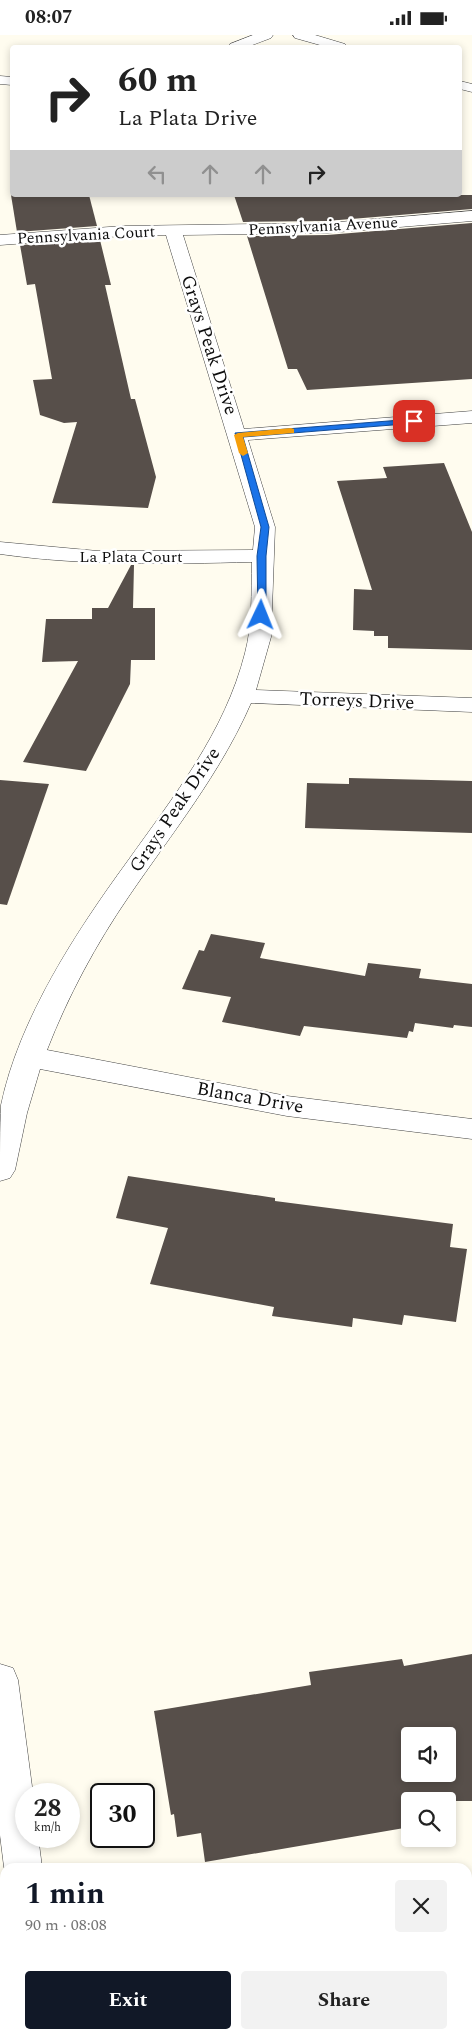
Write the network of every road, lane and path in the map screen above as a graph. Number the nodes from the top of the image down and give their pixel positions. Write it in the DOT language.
graph roads {
  1 [pos="266,35"];
  2 [pos="300,35"];
  3 [pos="240,45"];
  4 [pos="333,45"];
  5 [pos="472,216"];
  6 [pos="173,231"];
  7 [pos="0,240"];
  8 [pos="472,417"];
  9 [pos="238,435"];
  10 [pos="0,548"];
  11 [pos="262,556"];
  12 [pos="242,696"];
  13 [pos="472,705"];
  14 [pos="30,1057"];
  15 [pos="472,1129"];
  16 [pos="0,1170"];
  17 [pos="0,1680"];
  18 [pos="23,1863"];
  1 -- 3 [label="street"];
  2 -- 4 [label="street"];
  5 -- 6 [label="street, Pennsylvania Avenue"];
  6 -- 7 [label="street, Pennsylvania Court"];
  6 -- 9 [label="street, Grays Peak Drive"];
  8 -- 9 [label="street"];
  9 -- 11 [label="street, Grays Peak Drive"];
  10 -- 11 [label="street, La Plata Court"];
  11 -- 12 [label="street, Grays Peak Drive"];
  12 -- 13 [label="street, Torreys Drive"];
  12 -- 14 [label="street, Grays Peak Drive"];
  14 -- 15 [label="street, Blanca Drive"];
  14 -- 16 [label="street, Grays Peak Drive"];
  17 -- 18 [label="street"];
}
